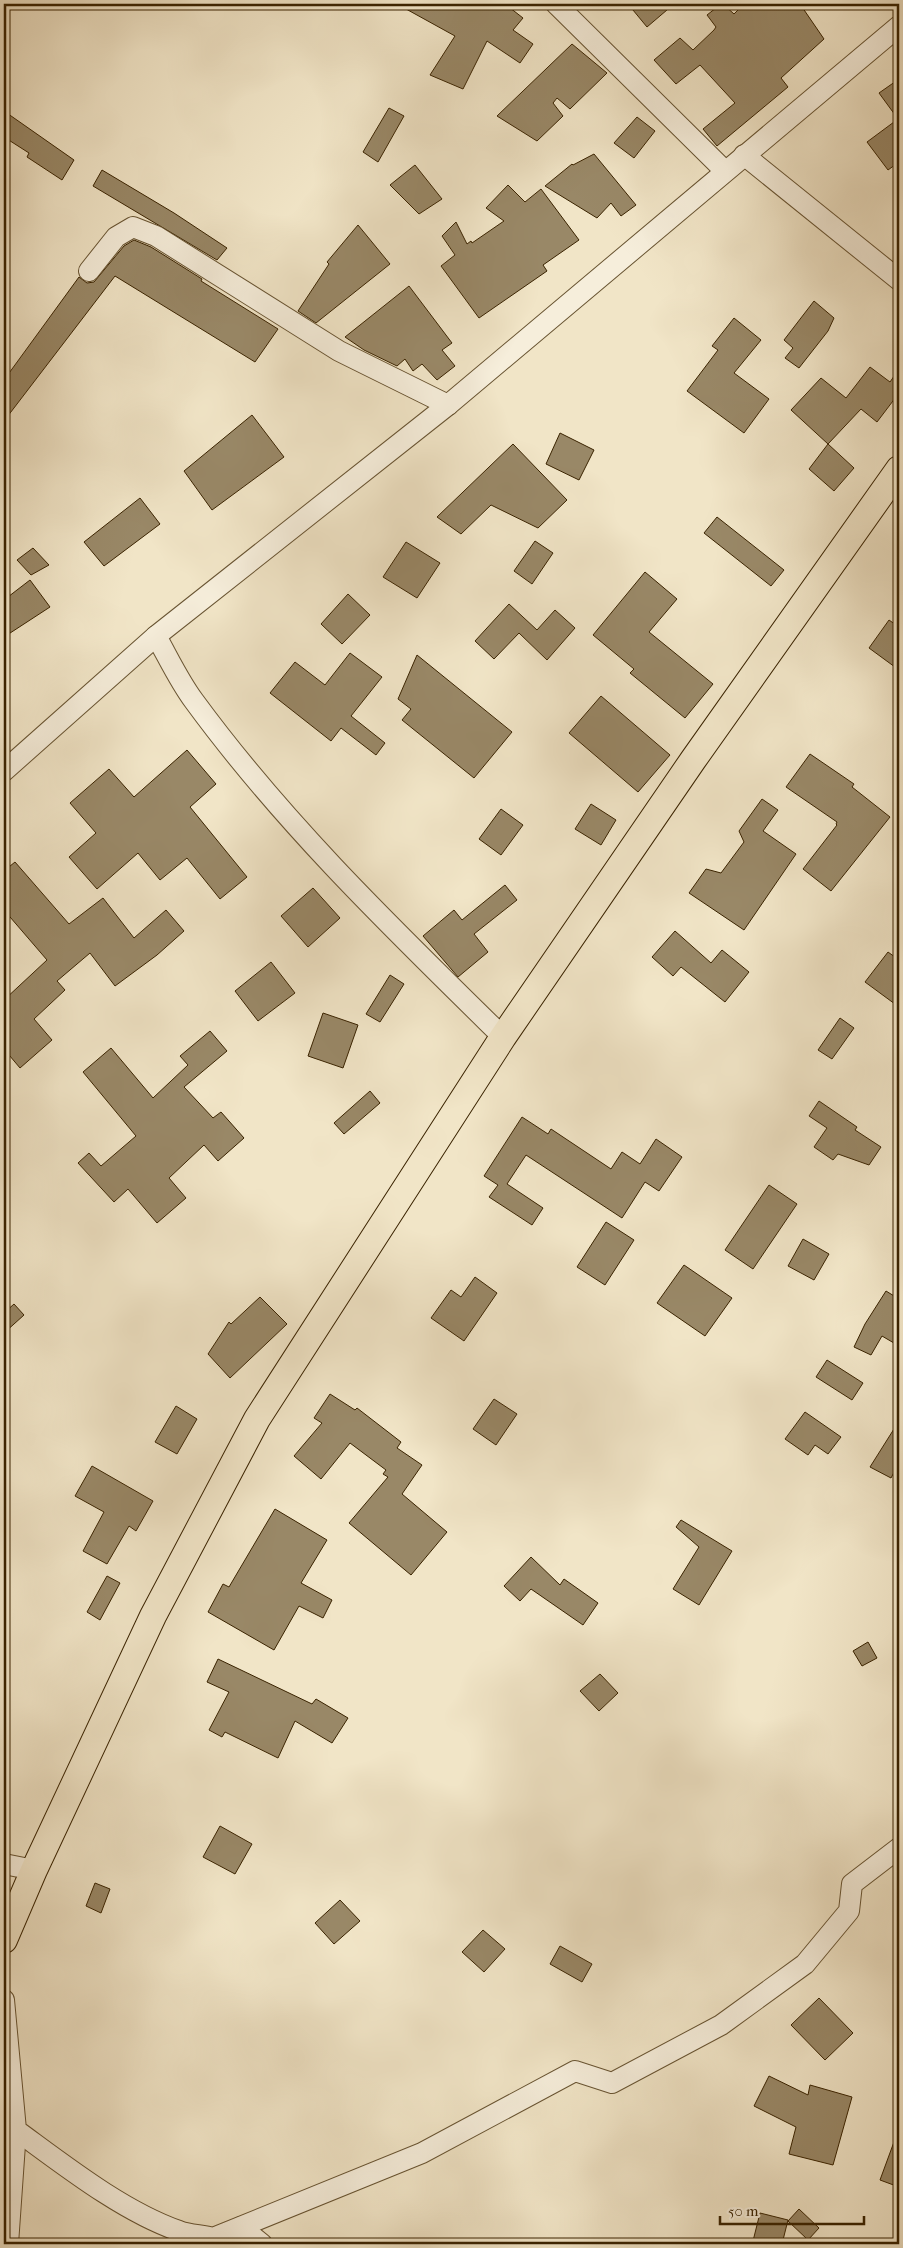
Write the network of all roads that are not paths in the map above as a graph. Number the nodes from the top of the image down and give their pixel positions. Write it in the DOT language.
graph roads {
  1 [pos="556,4"];
  2 [pos="899,26"];
  3 [pos="744,155"];
  4 [pos="725,172"];
  5 [pos="89,271"];
  6 [pos="899,280"];
  7 [pos="448,405"];
  8 [pos="899,469"];
  9 [pos="156,636"];
  10 [pos="4,771"];
  11 [pos="503,1037"];
  12 [pos="899,1848"];
  13 [pos="4,1864"];
  14 [pos="34,1870"];
  15 [pos="4,1940"];
  16 [pos="4,2000"];
  17 [pos="16,2130"];
  18 [pos="241,2228"];
  19 [pos="8,2244"];
  20 [pos="262,2244"];
  1 -- 4 [label="street"];
  2 -- 3 [label="street"];
  3 -- 4 [label="street"];
  3 -- 6 [label="street"];
  4 -- 7 [label="street"];
  5 -- 7 [label="street"];
  7 -- 9 [label="street"];
  8 -- 11 [label="main road"];
  9 -- 10 [label="street"];
  9 -- 11 [label="street"];
  11 -- 14 [label="main road"];
  12 -- 18 [label="street"];
  13 -- 14 [label="street"];
  14 -- 15 [label="main road"];
  16 -- 17 [label="street"];
  17 -- 18 [label="street"];
  17 -- 19 [label="street"];
  18 -- 20 [label="street"];
}
